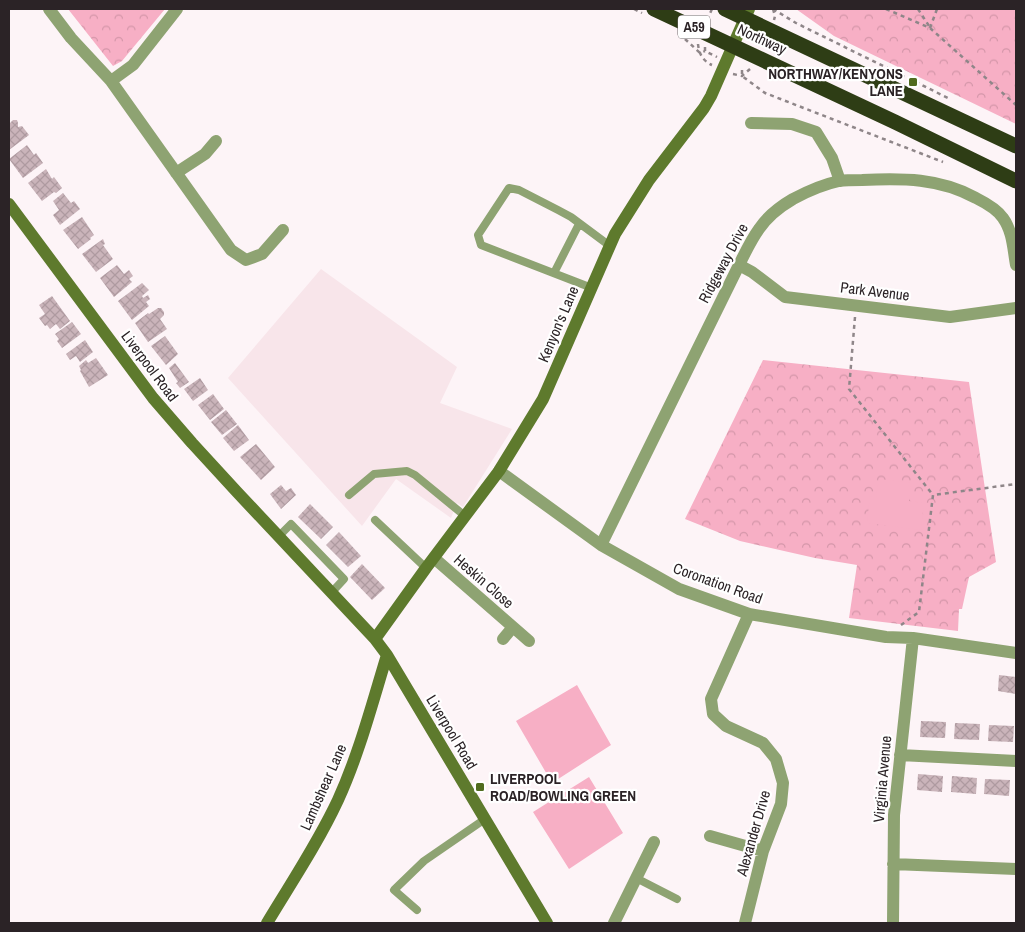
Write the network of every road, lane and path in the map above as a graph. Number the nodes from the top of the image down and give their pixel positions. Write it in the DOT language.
graph roads {
  1 [pos="49,9"];
  2 [pos="177,9"];
  3 [pos="654,9"];
  4 [pos="725,9"];
  5 [pos="773,9"];
  6 [pos="886,9"];
  7 [pos="918,9"];
  8 [pos="937,9"];
  9 [pos="767,11"];
  10 [pos="747,14"];
  11 [pos="930,28"];
  12 [pos="733,46"];
  13 [pos="706,51"];
  14 [pos="700,53"];
  15 [pos="742,70"];
  16 [pos="111,81"];
  17 [pos="952,100"];
  18 [pos="1016,105"];
  19 [pos="752,123"];
  20 [pos="216,141"];
  21 [pos="1016,146"];
  22 [pos="949,164"];
  23 [pos="176,173"];
  24 [pos="840,181"];
  25 [pos="1016,181"];
  26 [pos="9,204"];
  27 [pos="580,224"];
  28 [pos="283,230"];
  29 [pos="610,246"];
  30 [pos="739,265"];
  31 [pos="1016,265"];
  32 [pos="554,273"];
  33 [pos="592,288"];
  34 [pos="856,305"];
  35 [pos="1016,308"];
  36 [pos="499,471"];
  37 [pos="1016,484"];
  38 [pos="349,495"];
  39 [pos="933,495"];
  40 [pos="465,516"];
  41 [pos="375,520"];
  42 [pos="278,537"];
  43 [pos="601,545"];
  44 [pos="430,563"];
  45 [pos="332,592"];
  46 [pos="749,614"];
  47 [pos="513,628"];
  48 [pos="886,637"];
  49 [pos="913,638"];
  50 [pos="375,639"];
  51 [pos="504,639"];
  52 [pos="529,641"];
  53 [pos="1016,653"];
  54 [pos="387,655"];
  55 [pos="900,755"];
  56 [pos="1016,762"];
  57 [pos="485,819"];
  58 [pos="710,836"];
  59 [pos="654,842"];
  60 [pos="763,851"];
  61 [pos="893,864"];
  62 [pos="1016,869"];
  63 [pos="636,878"];
  64 [pos="677,899"];
  65 [pos="417,910"];
  66 [pos="267,923"];
  67 [pos="547,923"];
  68 [pos="614,923"];
  69 [pos="745,923"];
  70 [pos="893,923"];
  1 -- 16 [label="street"];
  2 -- 16 [label="street"];
  3 -- 12 [label="highway, Northway / A59"];
  4 -- 10 [label="highway, Northway / A59"];
  5 -- 9 [label="path"];
  5 -- 17 [label="path"];
  6 -- 11 [label="path"];
  7 -- 11 [label="path"];
  8 -- 11 [label="path"];
  10 -- 12 [label="street, Kenyon's Lane"];
  10 -- 21 [label="highway, Northway / A59"];
  11 -- 18 [label="path"];
  12 -- 25 [label="highway, Northway / A59"];
  12 -- 29 [label="street, Kenyon's Lane"];
  13 -- 14 [label="path"];
  15 -- 22 [label="path"];
  16 -- 23 [label="street"];
  19 -- 24 [label="street"];
  20 -- 23 [label="street"];
  23 -- 28 [label="street"];
  24 -- 30 [label="street, Ridgeway Drive"];
  24 -- 31 [label="street, Ridgeway Drive"];
  26 -- 42 [label="street, Liverpool Road"];
  27 -- 29 [label="lane"];
  27 -- 32 [label="lane"];
  27 -- 32 [label="lane"];
  29 -- 33 [label="street, Kenyon's Lane"];
  30 -- 34 [label="street, Park Avenue"];
  30 -- 43 [label="street, Ridgeway Drive"];
  32 -- 33 [label="lane"];
  33 -- 36 [label="street, Kenyon's Lane"];
  34 -- 35 [label="street, Park Avenue"];
  34 -- 39 [label="path"];
  36 -- 40 [label="street, Kenyon's Lane"];
  36 -- 43 [label="street, Coronation Road"];
  37 -- 39 [label="path"];
  38 -- 40 [label="lane"];
  39 -- 48 [label="path"];
  40 -- 44 [label="street, Kenyon's Lane"];
  41 -- 44 [label="lane"];
  42 -- 45 [label="street, Liverpool Road"];
  42 -- 45 [label="lane"];
  43 -- 46 [label="street, Coronation Road"];
  44 -- 47 [label="street, Heskin Close"];
  44 -- 50 [label="street, Kenyon's Lane"];
  45 -- 50 [label="street, Liverpool Road"];
  46 -- 48 [label="street, Coronation Road"];
  46 -- 60 [label="street, Alexander Drive"];
  47 -- 51 [label="street, Heskin Close"];
  47 -- 52 [label="street, Heskin Close"];
  48 -- 49 [label="street, Coronation Road"];
  49 -- 53 [label="street, Coronation Road"];
  49 -- 55 [label="street, Virginia Avenue"];
  50 -- 54 [label="street, Liverpool Road"];
  54 -- 57 [label="street, Liverpool Road"];
  54 -- 66 [label="street, Lambshear Lane"];
  55 -- 56 [label="street"];
  55 -- 61 [label="street, Virginia Avenue"];
  57 -- 65 [label="lane"];
  57 -- 67 [label="street, Liverpool Road"];
  58 -- 60 [label="street"];
  59 -- 63 [label="street"];
  60 -- 69 [label="street, Alexander Drive"];
  61 -- 62 [label="street"];
  61 -- 70 [label="street, Virginia Avenue"];
  63 -- 64 [label="lane"];
  63 -- 68 [label="street"];
}
